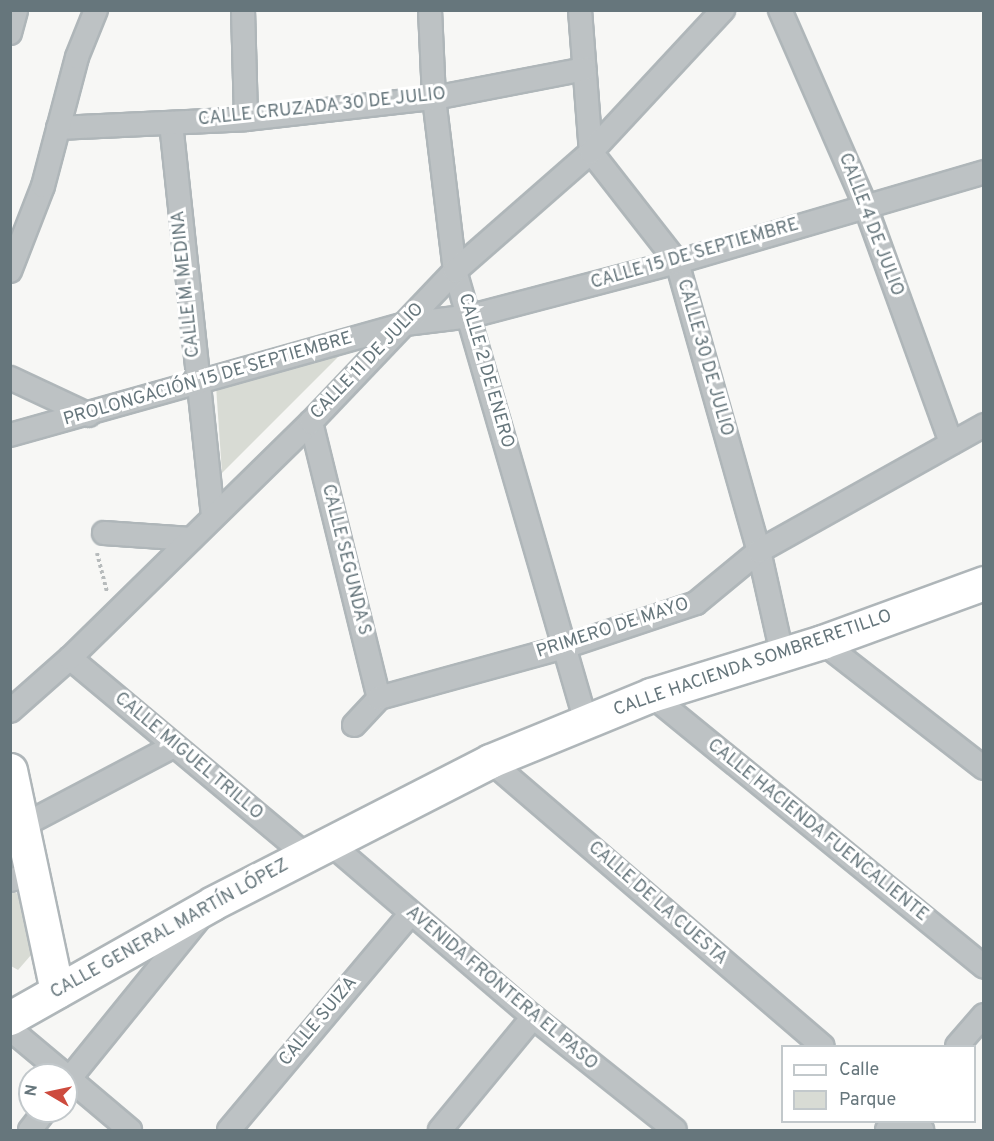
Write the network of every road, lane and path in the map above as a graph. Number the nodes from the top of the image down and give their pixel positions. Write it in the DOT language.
graph roads {
  1 [pos="16,10"];
  2 [pos="96,10"];
  3 [pos="243,10"];
  4 [pos="430,10"];
  5 [pos="580,10"];
  6 [pos="723,10"];
  7 [pos="780,10"];
  8 [pos="10,33"];
  9 [pos="584,69"];
  10 [pos="434,98"];
  11 [pos="246,119"];
  12 [pos="171,123"];
  13 [pos="58,128"];
  14 [pos="591,153"];
  15 [pos="984,172"];
  16 [pos="865,205"];
  17 [pos="677,262"];
  18 [pos="10,271"];
  19 [pos="455,271"];
  20 [pos="471,316"];
  21 [pos="405,324"];
  22 [pos="10,378"];
  23 [pos="198,384"];
  24 [pos="89,415"];
  25 [pos="311,422"];
  26 [pos="984,425"];
  27 [pos="10,435"];
  28 [pos="951,443"];
  29 [pos="213,515"];
  30 [pos="104,533"];
  31 [pos="191,539"];
  32 [pos="759,551"];
  33 [pos="984,583"];
  34 [pos="113,617"];
  35 [pos="822,642"];
  36 [pos="564,646"];
  37 [pos="782,654"];
  38 [pos="70,658"];
  39 [pos="651,695"];
  40 [pos="379,698"];
  41 [pos="10,711"];
  42 [pos="586,723"];
  43 [pos="354,725"];
  44 [pos="174,746"];
  45 [pos="490,761"];
  46 [pos="984,768"];
  47 [pos="10,770"];
  48 [pos="24,825"];
  49 [pos="319,849"];
  50 [pos="21,878"];
  51 [pos="213,903"];
  52 [pos="410,914"];
  53 [pos="984,967"];
  54 [pos="57,991"];
  55 [pos="984,1015"];
  56 [pos="533,1017"];
  57 [pos="10,1018"];
  58 [pos="10,1029"];
  59 [pos="821,1045"];
  60 [pos="959,1045"];
  61 [pos="50,1063"];
  62 [pos="78,1065"];
  63 [pos="78,1087"];
  64 [pos="659,1126"];
  65 [pos="130,1131"];
  66 [pos="229,1131"];
  67 [pos="440,1131"];
  1 -- 8 [label="street"];
  2 -- 13 [label="street"];
  3 -- 11 [label="street"];
  4 -- 10 [label="street, CALLE 2 DE ENERO"];
  5 -- 9 [label="street"];
  6 -- 14 [label="street, CALLE 11 DE JULIO"];
  7 -- 16 [label="street, CALLE 4 DE JULIO"];
  9 -- 10 [label="street, CALLE CRUZADA 30 DE JULIO"];
  9 -- 14 [label="street"];
  10 -- 11 [label="street, CALLE CRUZADA 30 DE JULIO"];
  10 -- 19 [label="street, CALLE 2 DE ENERO"];
  11 -- 12 [label="street, CALLE CRUZADA 30 DE JULIO"];
  12 -- 13 [label="street, CALLE CRUZADA 30 DE JULIO"];
  12 -- 23 [label="street, CALLE M. MEDINA"];
  13 -- 18 [label="street"];
  14 -- 17 [label="street, CALLE 30 DE JULIO"];
  14 -- 19 [label="street, CALLE 11 DE JULIO"];
  15 -- 16 [label="street, CALLE 15 DE SEPTIEMBRE"];
  16 -- 17 [label="street, CALLE 15 DE SEPTIEMBRE"];
  16 -- 28 [label="street, CALLE 4 DE JULIO"];
  17 -- 20 [label="street, CALLE 15 DE SEPTIEMBRE"];
  17 -- 32 [label="street, CALLE 30 DE JULIO"];
  19 -- 20 [label="street, CALLE 2 DE ENERO"];
  19 -- 21 [label="street, CALLE 11 DE JULIO"];
  20 -- 21 [label="street, CALLE 15 DE SEPTIEMBRE"];
  20 -- 36 [label="street, CALLE 2 DE ENERO"];
  21 -- 23 [label="street, PROLONGACIÓN 15 DE SEPTIEMBRE"];
  21 -- 25 [label="street, CALLE 11 DE JULIO"];
  22 -- 24 [label="street"];
  23 -- 24 [label="street, PROLONGACIÓN 15 DE SEPTIEMBRE"];
  23 -- 29 [label="street, CALLE M. MEDINA"];
  24 -- 27 [label="street, PROLONGACIÓN 15 DE SEPTIEMBRE"];
  25 -- 29 [label="street, CALLE 11 DE JULIO"];
  25 -- 40 [label="street, CALLE SEGUNDA S"];
  26 -- 28 [label="street, PRIMERO DE MAYO"];
  28 -- 32 [label="street, PRIMERO DE MAYO"];
  29 -- 31 [label="street, CALLE 11 DE JULIO"];
  30 -- 31 [label="street"];
  30 -- 34 [label="path"];
  31 -- 34 [label="street, CALLE 11 DE JULIO"];
  32 -- 36 [label="street, PRIMERO DE MAYO"];
  32 -- 37 [label="street, CALLE 30 DE JULIO"];
  33 -- 35 [label="street, CALLE HACIENDA SOMBRERETILLO"];
  34 -- 38 [label="street, CALLE 11 DE JULIO"];
  35 -- 37 [label="street, CALLE HACIENDA SOMBRERETILLO"];
  35 -- 46 [label="street"];
  36 -- 40 [label="street, PRIMERO DE MAYO"];
  36 -- 42 [label="street, CALLE 2 DE ENERO"];
  37 -- 39 [label="street, CALLE HACIENDA SOMBRERETILLO"];
  38 -- 41 [label="street, CALLE 11 DE JULIO"];
  38 -- 44 [label="street, CALLE MIGUEL TRILLO"];
  39 -- 42 [label="street, CALLE HACIENDA SOMBRERETILLO"];
  39 -- 53 [label="street, CALLE HACIENDA FUENCALIENTE"];
  40 -- 43 [label="street"];
  42 -- 45 [label="street, CALLE HACIENDA SOMBRERETILLO"];
  44 -- 48 [label="street"];
  44 -- 49 [label="street, CALLE MIGUEL TRILLO"];
  45 -- 49 [label="street, CALLE HACIENDA SOMBRERETILLO"];
  45 -- 59 [label="street, CALLE DE LA CUESTA"];
  47 -- 48 [label="street"];
  48 -- 50 [label="street"];
  49 -- 51 [label="street, CALLE GENERAL MARTÍN LÓPEZ"];
  49 -- 52 [label="street, AVENIDA FRONTERA EL PASO"];
  50 -- 54 [label="street"];
  51 -- 54 [label="street, CALLE GENERAL MARTÍN LÓPEZ"];
  51 -- 62 [label="street"];
  52 -- 56 [label="street, AVENIDA FRONTERA EL PASO"];
  52 -- 66 [label="street, CALLE SUIZA"];
  54 -- 57 [label="street, CALLE GENERAL MARTÍN LÓPEZ"];
  55 -- 60 [label="street"];
  56 -- 64 [label="street, AVENIDA FRONTERA EL PASO"];
  56 -- 67 [label="street"];
  58 -- 61 [label="street"];
  63 -- 65 [label="street"];
}
